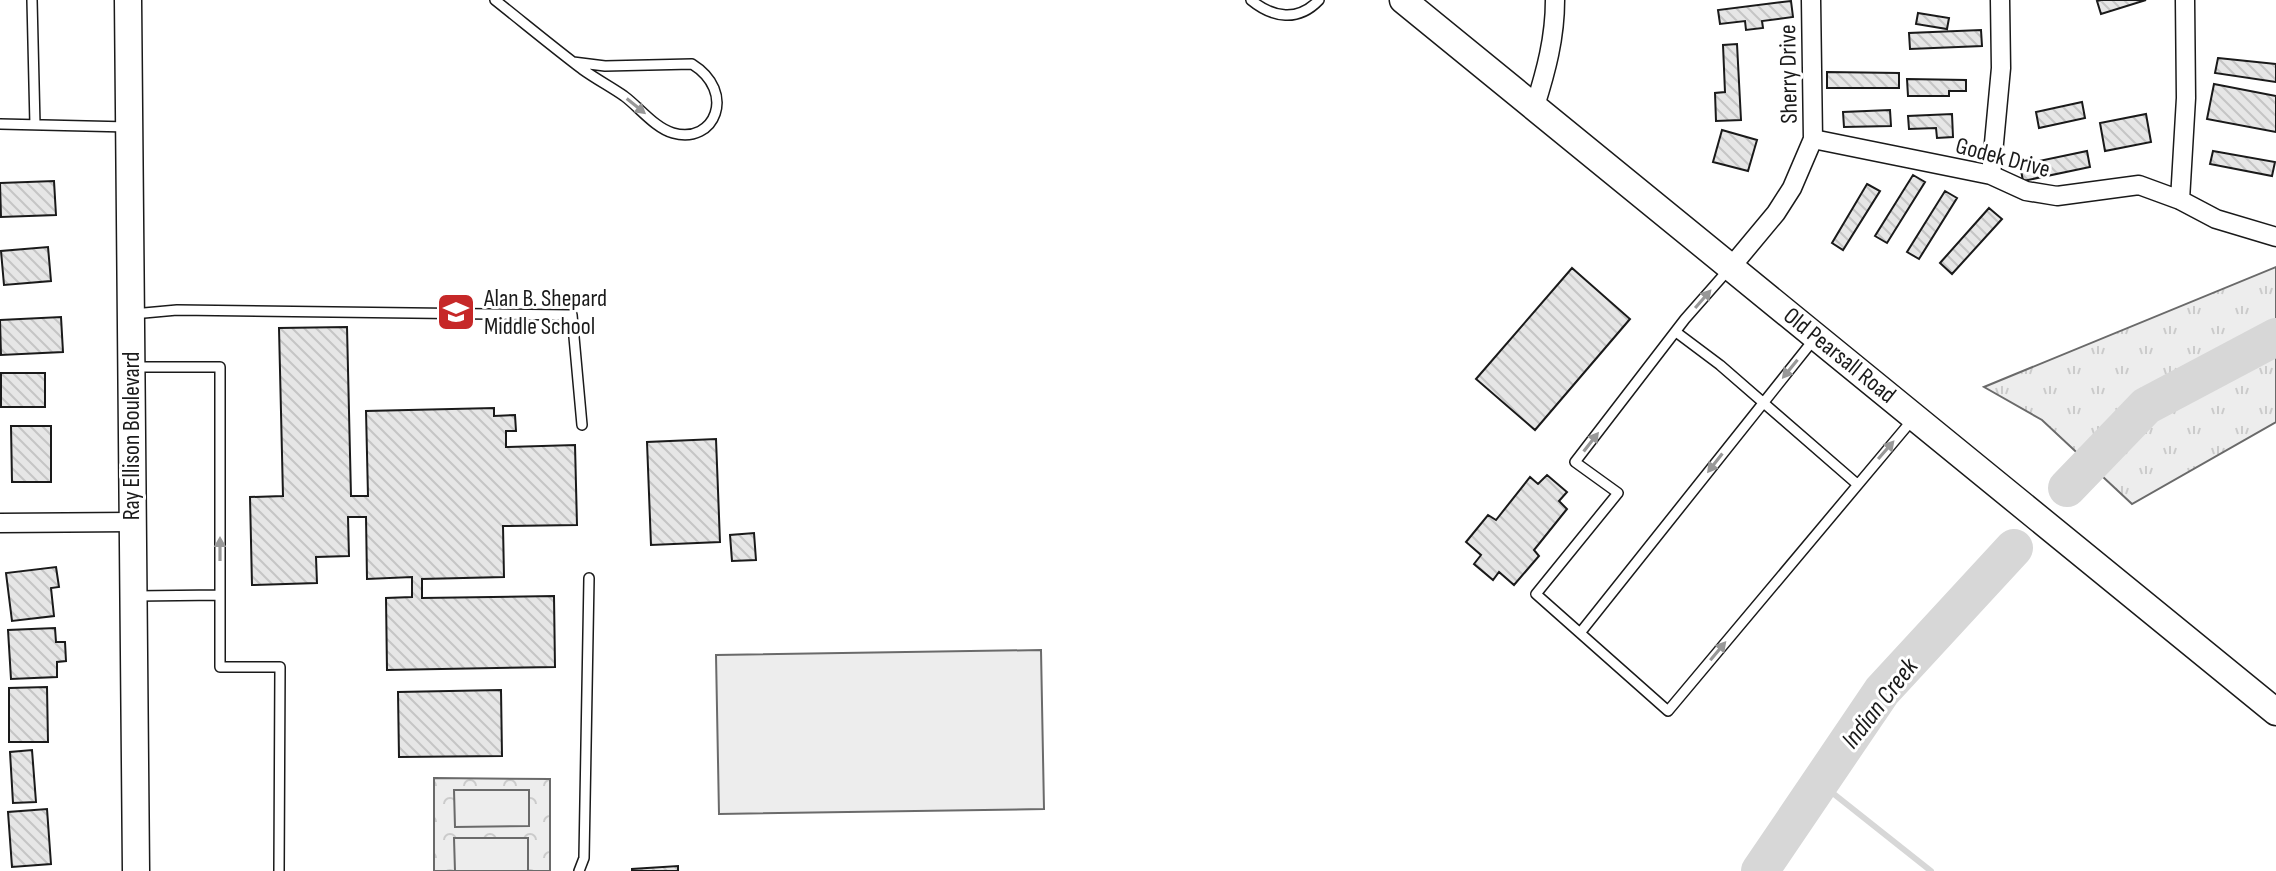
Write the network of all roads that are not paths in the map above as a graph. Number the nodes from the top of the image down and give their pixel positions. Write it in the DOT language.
graph roads {
  1 [pos="32,0"];
  2 [pos="128,0"];
  3 [pos="495,0"];
  4 [pos="1251,0"];
  5 [pos="1319,0"];
  6 [pos="1403,0"];
  7 [pos="1555,0"];
  8 [pos="1811,0"];
  9 [pos="2000,0"];
  10 [pos="2185,0"];
  11 [pos="573,62"];
  12 [pos="1535,106"];
  13 [pos="0,124"];
  14 [pos="35,125"];
  15 [pos="129,127"];
  16 [pos="1813,139"];
  17 [pos="1991,175"];
  18 [pos="2180,200"];
  19 [pos="2276,237"];
  20 [pos="1731,267"];
  21 [pos="130,314"];
  22 [pos="1676,332"];
  23 [pos="1817,336"];
  24 [pos="131,367"];
  25 [pos="1763,402"];
  26 [pos="1915,416"];
  27 [pos="582,425"];
  28 [pos="1857,484"];
  29 [pos="132,522"];
  30 [pos="0,523"];
  31 [pos="589,578"];
  32 [pos="220,595"];
  33 [pos="132,596"];
  34 [pos="1580,633"];
  35 [pos="2276,712"];
  36 [pos="136,871"];
  37 [pos="279,871"];
  38 [pos="579,871"];
  1 -- 14 [label="lane"];
  2 -- 15 [label="main road, Ray Ellison Boulevard"];
  3 -- 11 [label="lane"];
  4 -- 5 [label="lane"];
  6 -- 12 [label="main road, Old Pearsall Road"];
  7 -- 12 [label="street"];
  8 -- 16 [label="street, Sherry Drive"];
  9 -- 17 [label="street"];
  10 -- 18 [label="street"];
  11 -- 11 [label="lane, one-way"];
  12 -- 20 [label="main road, Old Pearsall Road"];
  13 -- 14 [label="lane"];
  14 -- 15 [label="lane"];
  15 -- 21 [label="main road, Ray Ellison Boulevard"];
  16 -- 17 [label="street, Godek Drive"];
  16 -- 20 [label="street, Sherry Drive"];
  17 -- 18 [label="street, Godek Drive"];
  18 -- 19 [label="street, Godek Drive"];
  22 -- 20 [label="lane, one-way"];
  20 -- 23 [label="main road, Old Pearsall Road"];
  21 -- 24 [label="main road, Ray Ellison Boulevard"];
  21 -- 27 [label="lane"];
  22 -- 25 [label="lane"];
  34 -- 22 [label="lane, one-way"];
  23 -- 25 [label="lane, one-way"];
  23 -- 26 [label="main road, Old Pearsall Road"];
  24 -- 29 [label="main road, Ray Ellison Boulevard"];
  32 -- 24 [label="lane, one-way"];
  25 -- 28 [label="lane"];
  25 -- 34 [label="lane, one-way"];
  28 -- 26 [label="lane, one-way"];
  26 -- 35 [label="main road, Old Pearsall Road"];
  34 -- 28 [label="lane, one-way"];
  29 -- 30 [label="street"];
  29 -- 33 [label="main road, Ray Ellison Boulevard"];
  31 -- 38 [label="lane"];
  32 -- 33 [label="lane"];
  32 -- 37 [label="lane"];
  33 -- 36 [label="main road, Ray Ellison Boulevard"];
}
